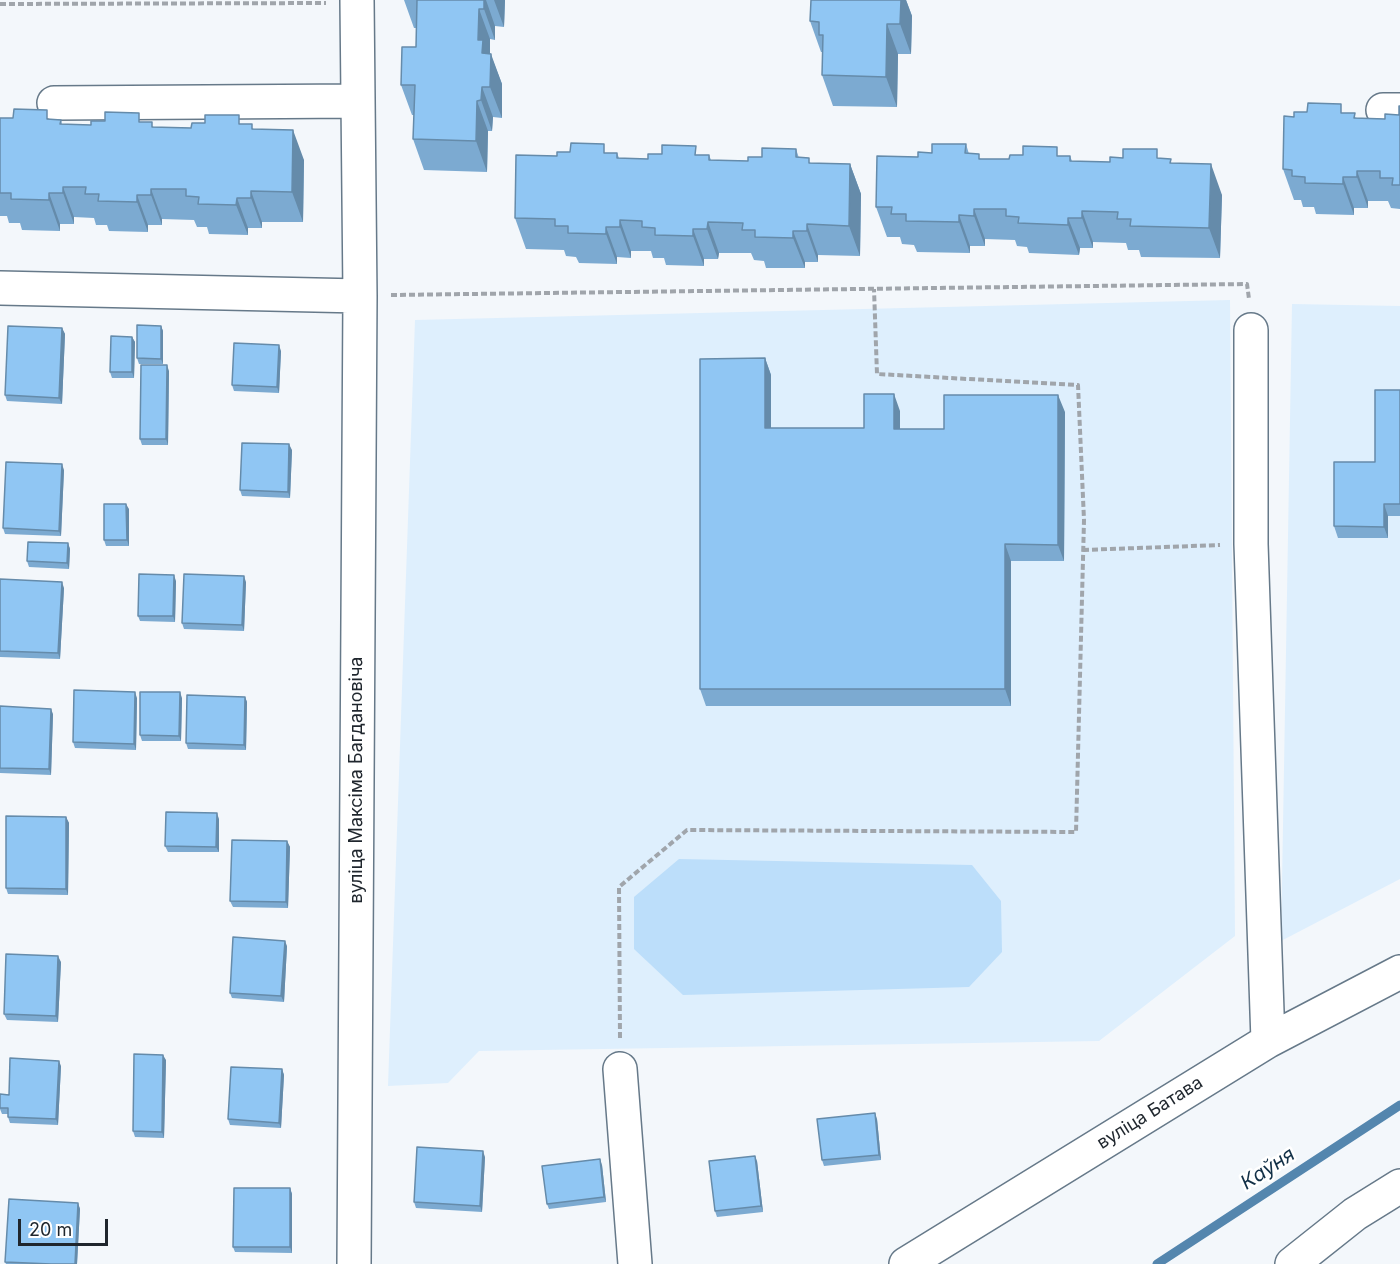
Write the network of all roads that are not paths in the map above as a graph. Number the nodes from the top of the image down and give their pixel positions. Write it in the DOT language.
graph roads {
  1 [pos="357,2"];
  2 [pos="358,101"];
  3 [pos="54,103"];
  4 [pos="0,288"];
  5 [pos="360,296"];
  6 [pos="1251,330"];
  7 [pos="1400,972"];
  8 [pos="1268,1041"];
  9 [pos="620,1069"];
  10 [pos="1400,1186"];
  11 [pos="354,1264"];
  12 [pos="635,1264"];
  13 [pos="906,1264"];
  14 [pos="1292,1264"];
  1 -- 2 [label="street, вуліца Максіма Багдановіча"];
  2 -- 3 [label="street"];
  2 -- 5 [label="street, вуліца Максіма Багдановіча"];
  4 -- 5 [label="street"];
  5 -- 11 [label="street, вуліца Максіма Багдановіча"];
  6 -- 8 [label="street"];
  7 -- 8 [label="street, вуліца Батава"];
  8 -- 13 [label="street, вуліца Батава"];
  9 -- 12 [label="street"];
  10 -- 14 [label="street"];
}
